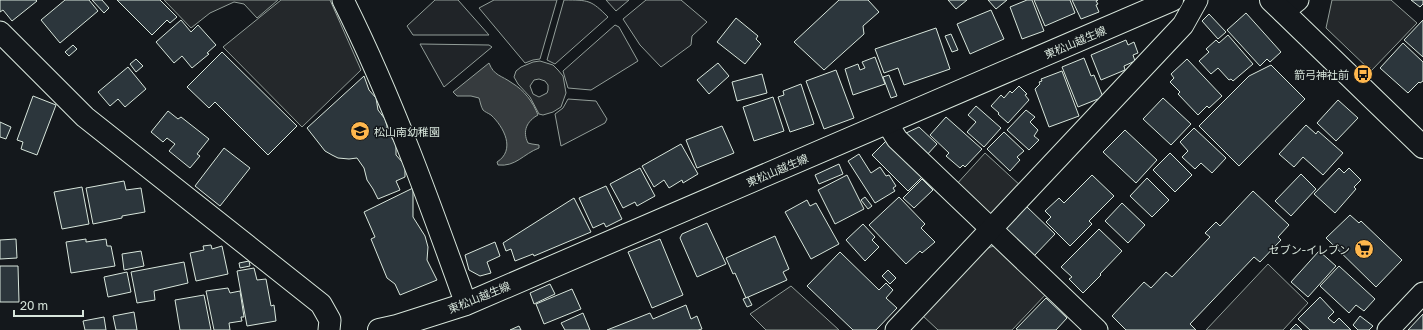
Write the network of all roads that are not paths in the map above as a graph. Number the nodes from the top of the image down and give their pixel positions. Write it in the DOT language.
graph roads {
  1 [pos="343,0"];
  2 [pos="1172,0"];
  3 [pos="1197,0"];
  4 [pos="1284,4"];
  5 [pos="0,32"];
  6 [pos="887,123"];
  7 [pos="1423,147"];
  8 [pos="991,230"];
  9 [pos="1423,293"];
  10 [pos="466,304"];
  11 [pos="329,330"];
  12 [pos="379,330"];
  13 [pos="896,330"];
  14 [pos="1097,330"];
  15 [pos="1388,330"];
  1 -- 10 [label="street"];
  2 -- 6 [label="main road, 東松山越生線"];
  3 -- 8 [label="street"];
  4 -- 7 [label="main road"];
  5 -- 11 [label="street"];
  6 -- 8 [label="street"];
  6 -- 10 [label="main road, 東松山越生線"];
  8 -- 13 [label="street"];
  8 -- 14 [label="street"];
  9 -- 15 [label="street"];
  10 -- 12 [label="main road, 東松山越生線"];
}
